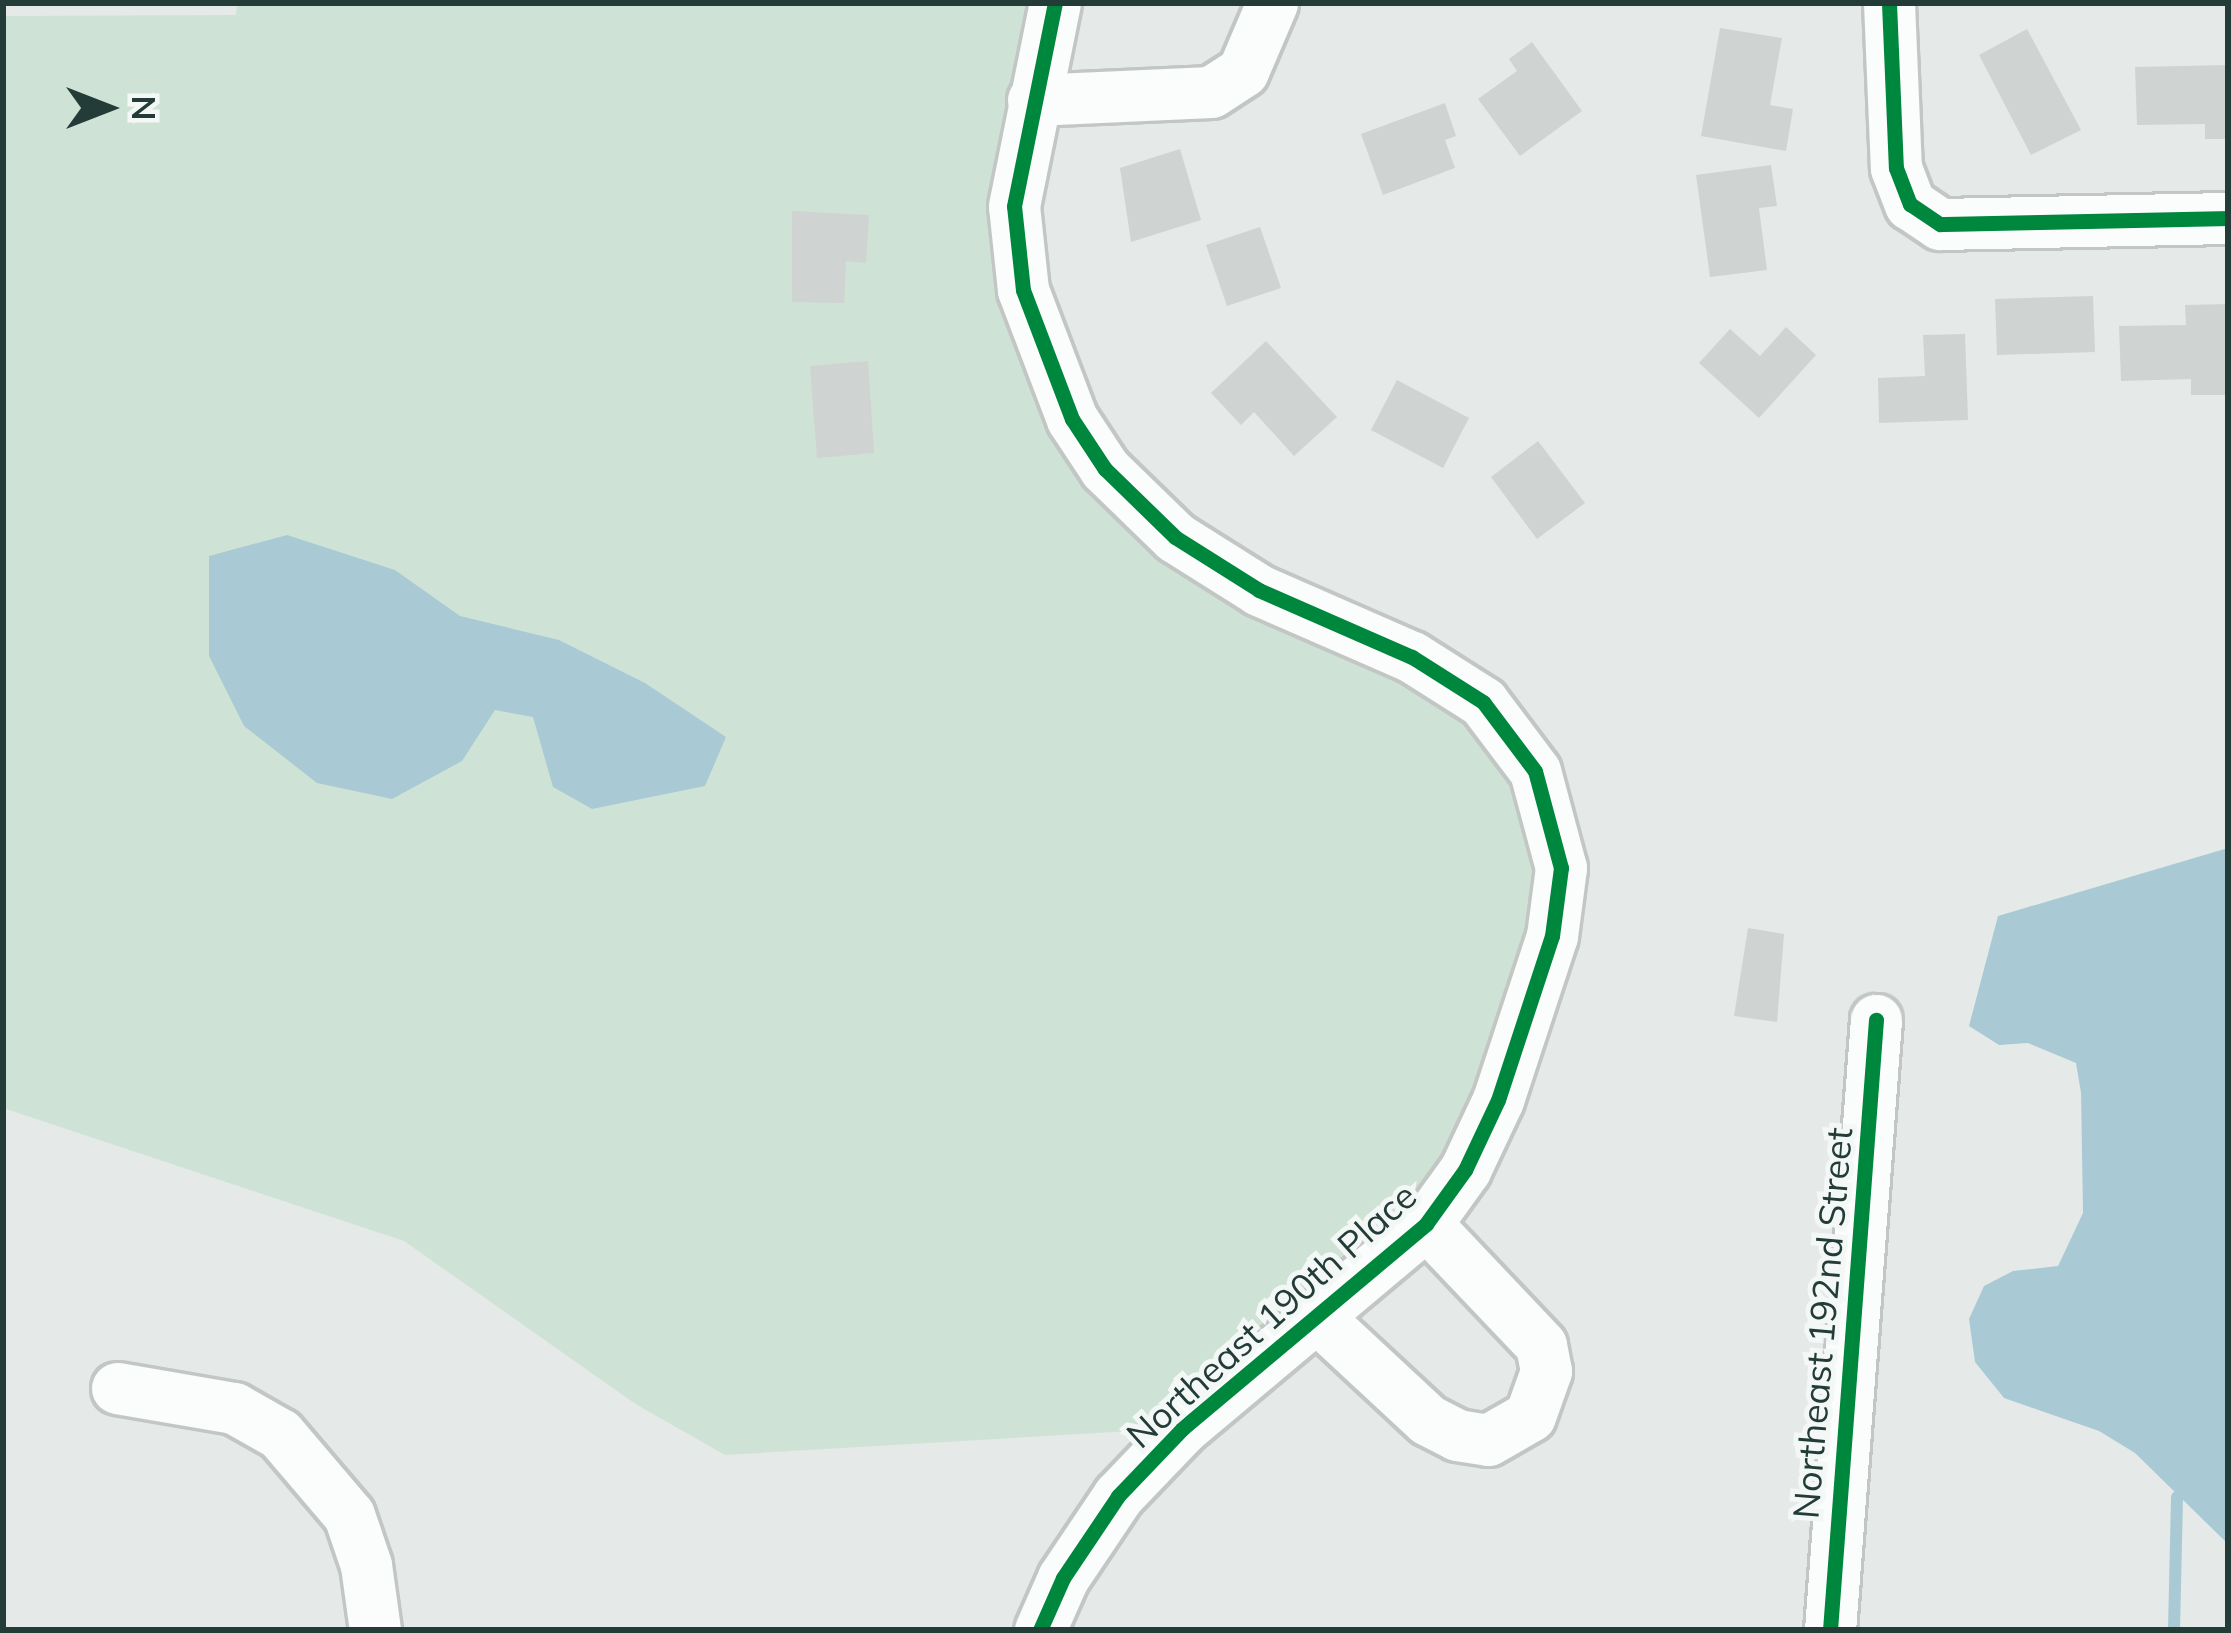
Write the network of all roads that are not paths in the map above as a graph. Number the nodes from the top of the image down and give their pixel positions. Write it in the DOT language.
graph roads {
  1 [pos="1055,3"];
  2 [pos="1272,3"];
  3 [pos="1889,3"];
  4 [pos="1033,100"];
  5 [pos="2228,218"];
  6 [pos="1876,1020"];
  7 [pos="1426,1224"];
  8 [pos="1317,1317"];
  9 [pos="117,1388"];
  10 [pos="375,1630"];
  11 [pos="1040,1630"];
  12 [pos="1830,1630"];
  1 -- 4 [label="street, Northeast 190th Place"];
  2 -- 4 [label="street"];
  3 -- 5 [label="street"];
  4 -- 7 [label="street, Northeast 190th Place"];
  6 -- 12 [label="street, Northeast 192nd Street"];
  7 -- 8 [label="street, Northeast 190th Place"];
  7 -- 8 [label="street"];
  8 -- 11 [label="street, Northeast 190th Place"];
  9 -- 10 [label="street"];
}
